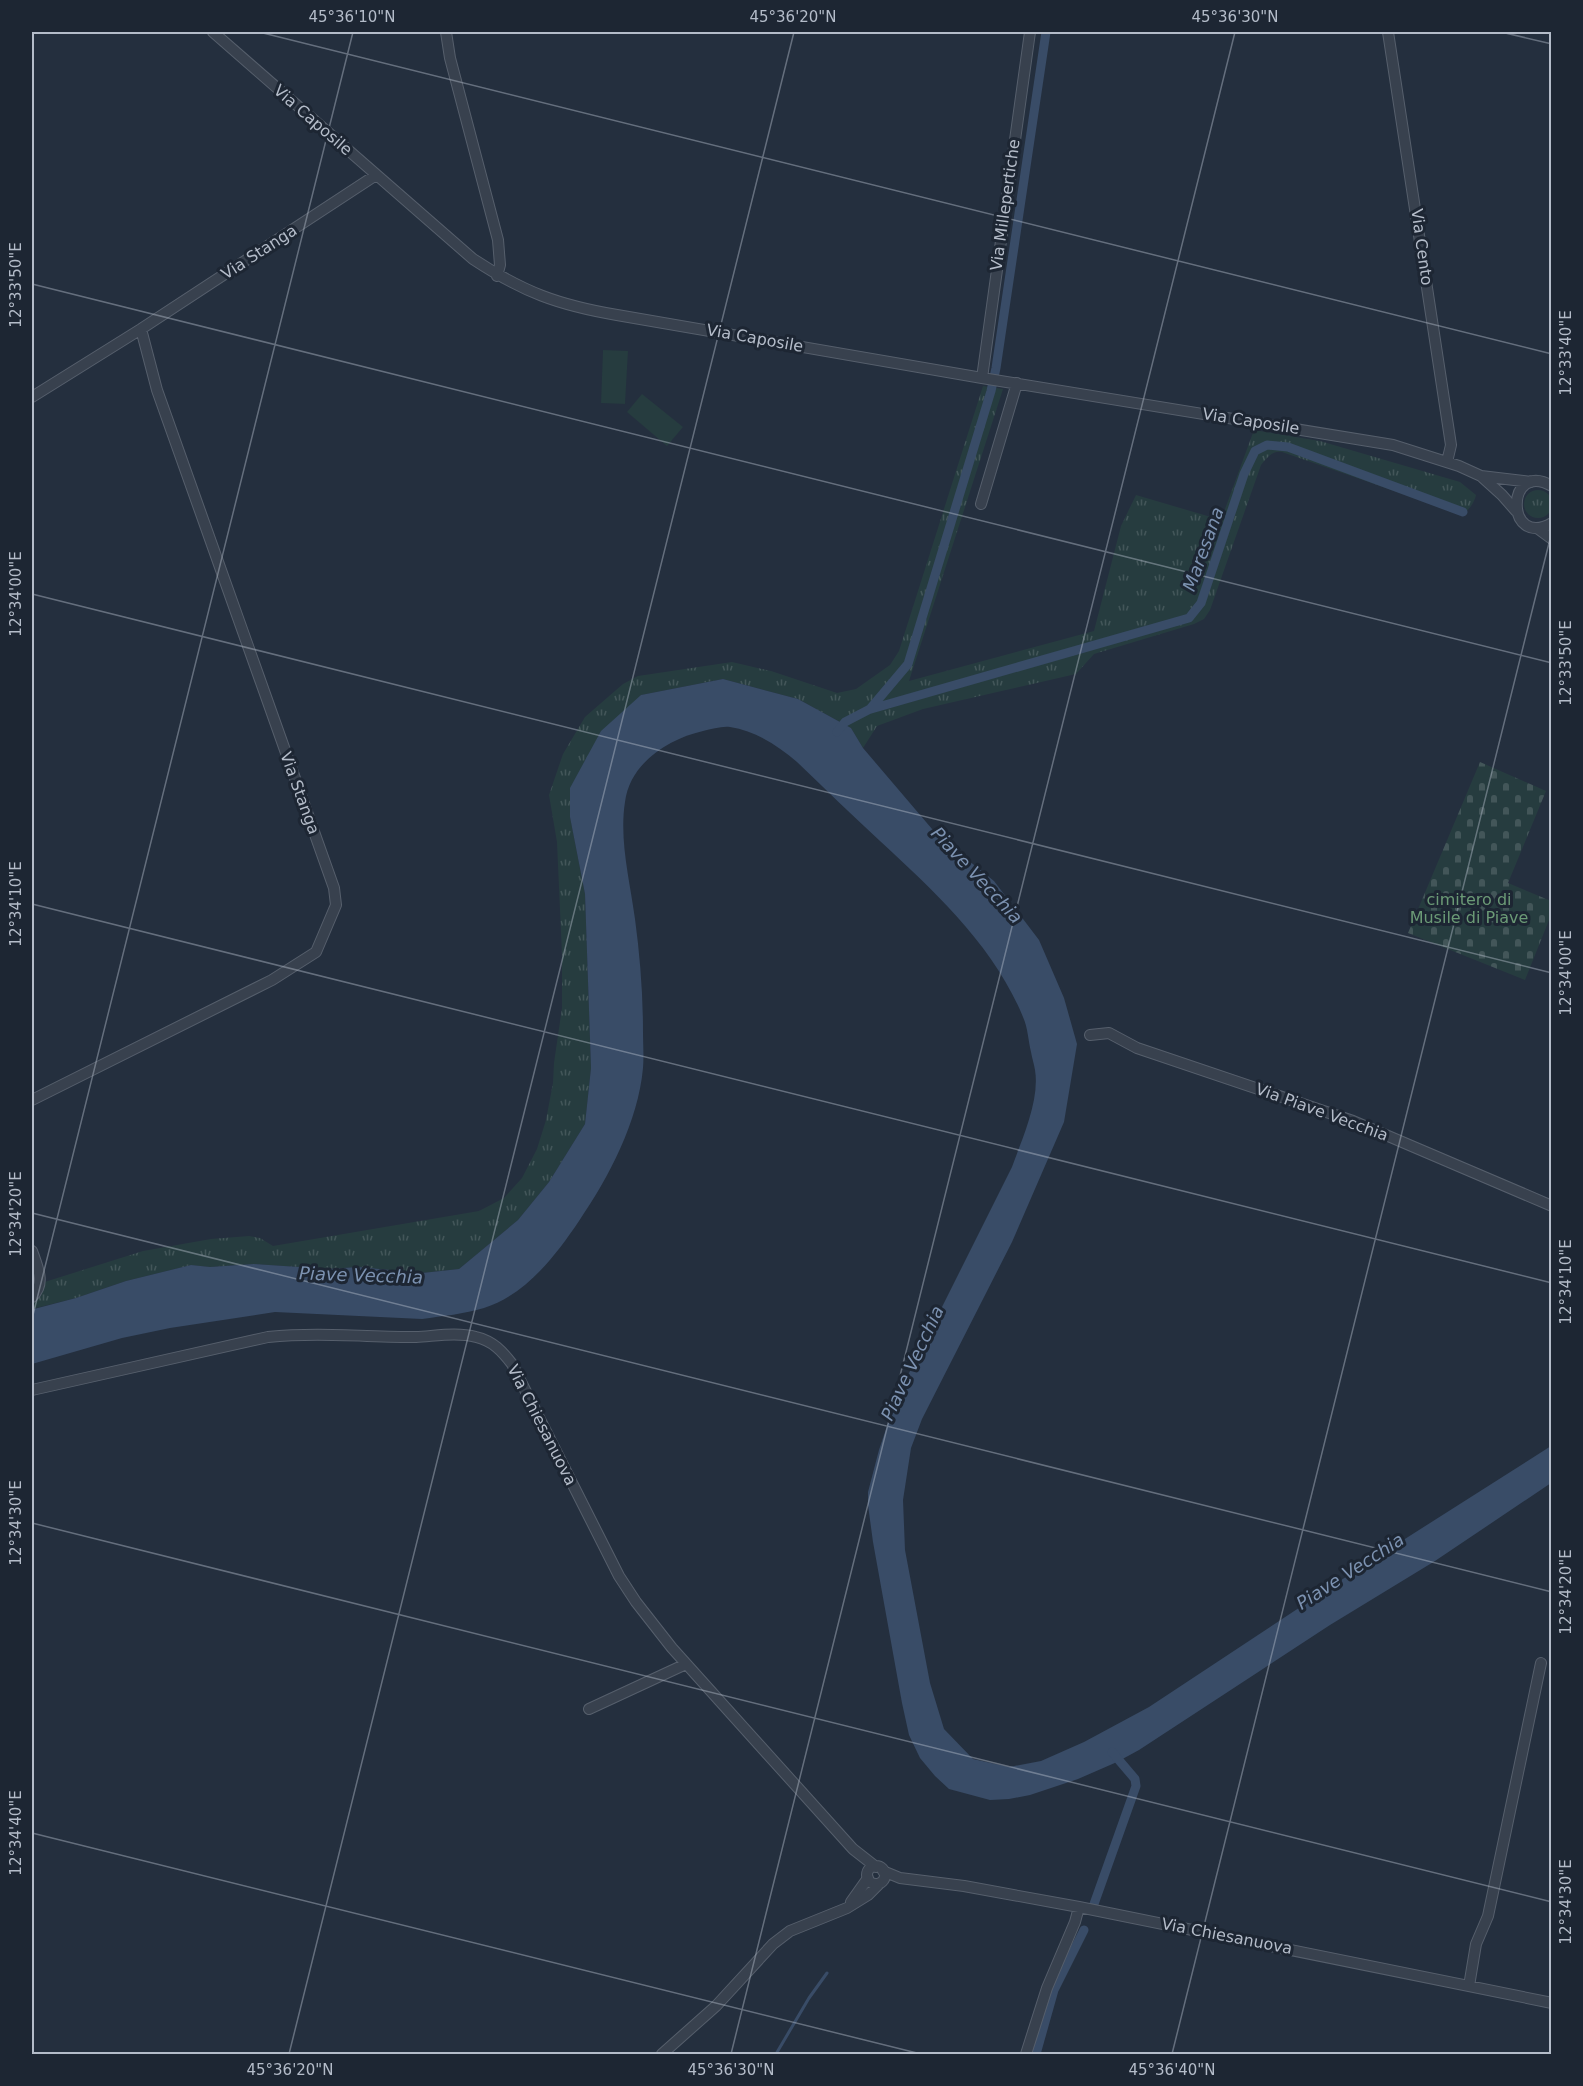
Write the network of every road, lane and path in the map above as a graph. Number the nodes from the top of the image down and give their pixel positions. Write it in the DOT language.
graph roads {
  1 [pos="213,32"];
  2 [pos="446,32"];
  3 [pos="1030,32"];
  4 [pos="1388,32"];
  5 [pos="376,175"];
  6 [pos="497,276"];
  7 [pos="141,329"];
  8 [pos="986,378"];
  9 [pos="1017,383"];
  10 [pos="32,397"];
  11 [pos="1448,462"];
  12 [pos="1481,476"];
  13 [pos="1531,482"];
  14 [pos="1549,484"];
  15 [pos="981,504"];
  16 [pos="1516,511"];
  17 [pos="1551,523"];
  18 [pos="1537,528"];
  19 [pos="1551,538"];
  20 [pos="1090,1035"];
  21 [pos="32,1100"];
  22 [pos="1551,1206"];
  23 [pos="32,1251"];
  24 [pos="32,1297"];
  25 [pos="32,1390"];
  26 [pos="1541,1663"];
  27 [pos="687,1664"];
  28 [pos="589,1709"];
  29 [pos="853,1849"];
  30 [pos="880,1875"];
  31 [pos="868,1877"];
  32 [pos="1079,1907"];
  33 [pos="847,1908"];
  34 [pos="1469,1986"];
  35 [pos="1551,2002"];
  36 [pos="662,2055"];
  37 [pos="1026,2055"];
  1 -- 5 [label="street, Via Caposile"];
  2 -- 6 [label="street"];
  3 -- 8 [label="street, Via Millepertiche"];
  4 -- 11 [label="street, Via Cento"];
  5 -- 6 [label="street, Via Caposile"];
  5 -- 7 [label="street, Via Stanga"];
  6 -- 8 [label="street, Via Caposile"];
  7 -- 10 [label="street, Via Stanga"];
  7 -- 21 [label="street, Via Stanga"];
  8 -- 9 [label="street, Via Caposile"];
  9 -- 11 [label="street, Via Caposile"];
  9 -- 15 [label="street"];
  11 -- 12 [label="street, Via Caposile"];
  12 -- 13 [label="street, Via Caposile"];
  12 -- 16 [label="street, Via Caposile"];
  13 -- 14 [label="street, Via Caposile"];
  13 -- 16 [label="street"];
  16 -- 18 [label="street, Via Caposile"];
  17 -- 18 [label="street"];
  18 -- 19 [label="street, Via Caposile"];
  20 -- 22 [label="street, Via Piave Vecchia"];
  23 -- 24 [label="street"];
  25 -- 27 [label="street, Via Chiesanuova"];
  26 -- 34 [label="street"];
  27 -- 28 [label="street"];
  27 -- 29 [label="street, Via Chiesanuova"];
  29 -- 30 [label="street, Via Chiesanuova"];
  29 -- 31 [label="street, Via Chiesanuova"];
  30 -- 31 [label="street"];
  30 -- 32 [label="street, Via Chiesanuova"];
  30 -- 33 [label="street"];
  31 -- 33 [label="street"];
  32 -- 34 [label="street, Via Chiesanuova"];
  32 -- 37 [label="street"];
  33 -- 36 [label="street"];
  34 -- 35 [label="street, Via Chiesanuova"];
}
